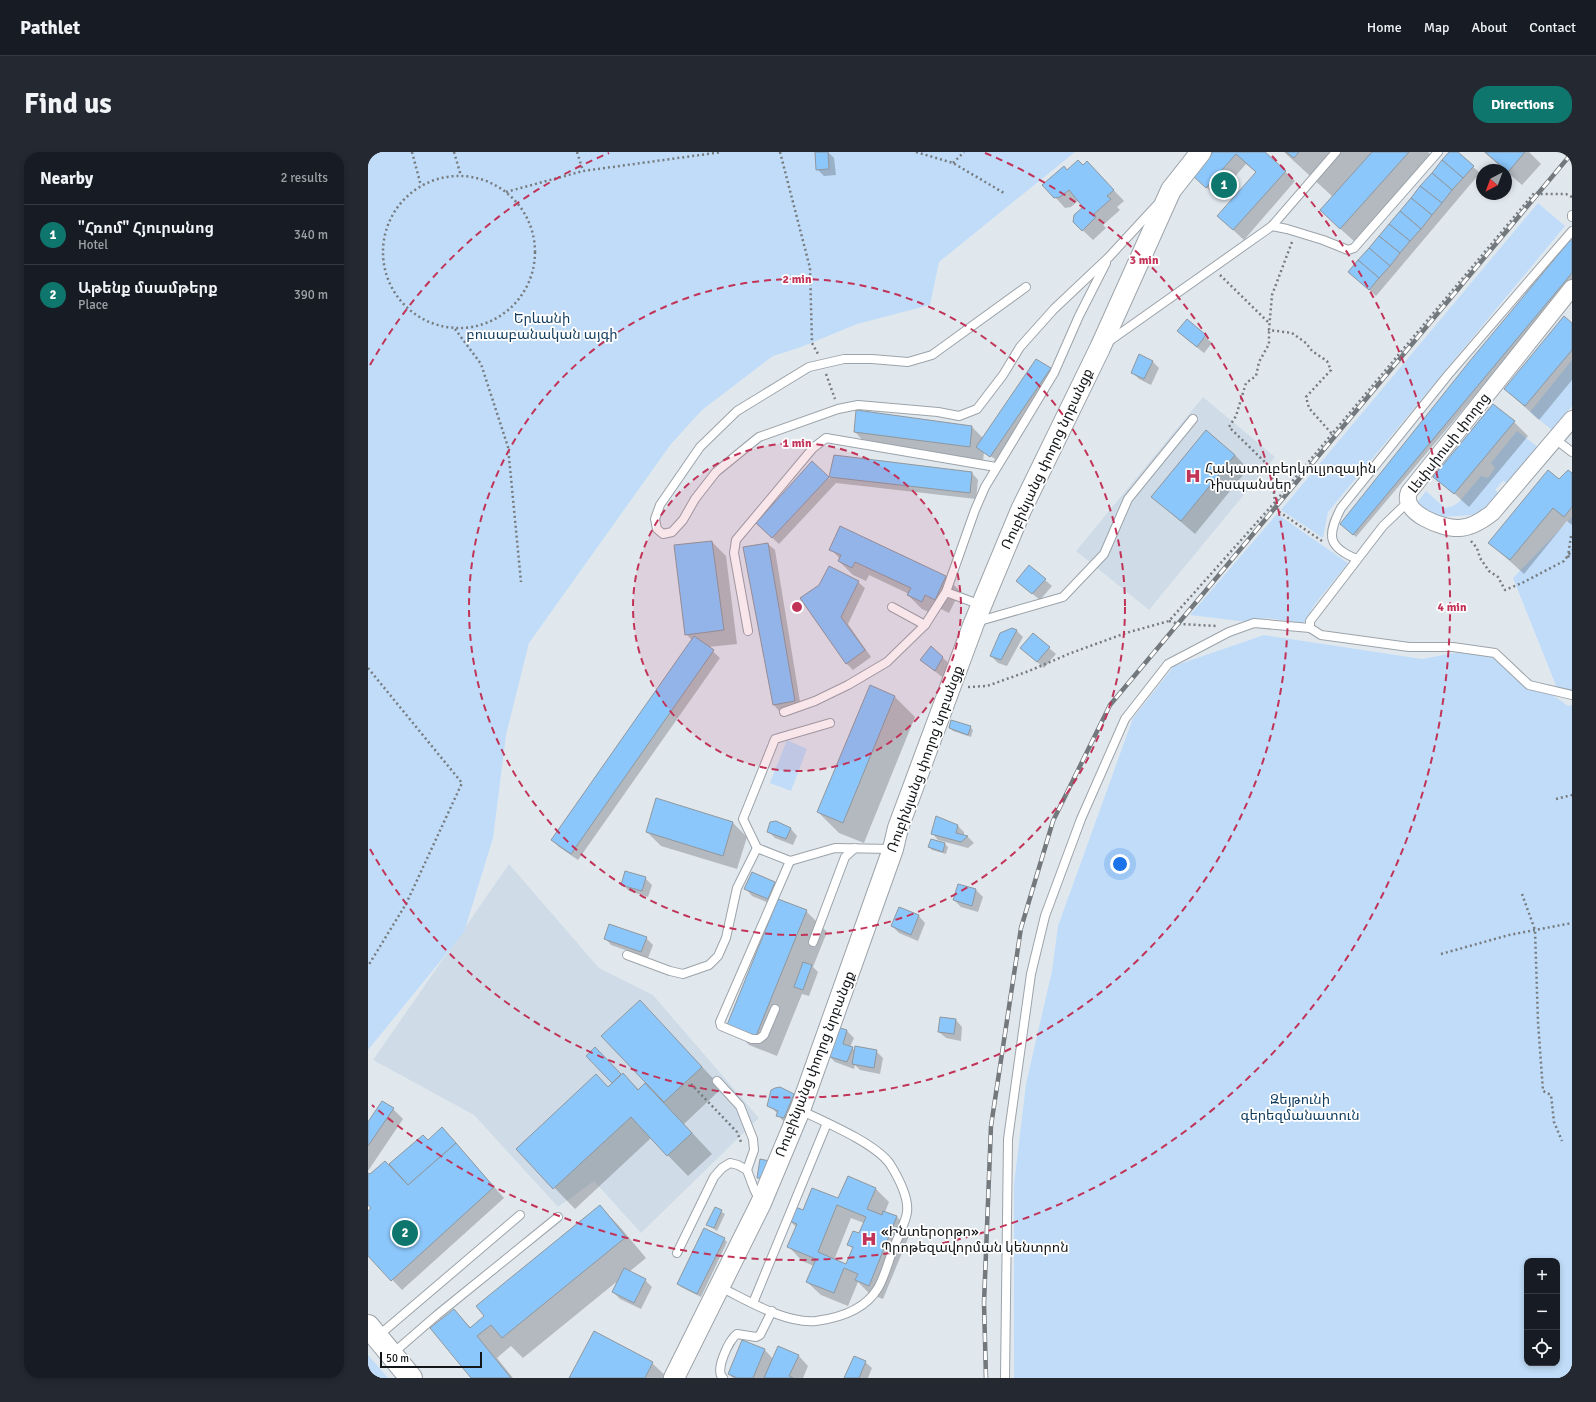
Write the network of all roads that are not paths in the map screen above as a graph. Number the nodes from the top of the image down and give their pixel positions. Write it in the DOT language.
graph roads {
  1 [pos="1201,152"];
  2 [pos="1336,152"];
  3 [pos="1438,152"];
  4 [pos="1171,190"];
  5 [pos="1272,226"];
  6 [pos="1572,230"];
  7 [pos="1109,257"];
  8 [pos="1026,287"];
  9 [pos="1572,288"];
  10 [pos="1100,348"];
  11 [pos="1193,419"];
  12 [pos="1572,419"];
  13 [pos="1555,439"];
  14 [pos="1572,452"];
  15 [pos="996,467"];
  16 [pos="1408,502"];
  17 [pos="1357,559"];
  18 [pos="946,592"];
  19 [pos="892,607"];
  20 [pos="978,614"];
  21 [pos="926,625"];
  22 [pos="1310,628"];
  23 [pos="748,631"];
  24 [pos="1572,695"];
  25 [pos="784,712"];
  26 [pos="830,724"];
  27 [pos="757,848"];
  28 [pos="855,848"];
  29 [pos="893,850"];
  30 [pos="790,861"];
  31 [pos="813,942"];
  32 [pos="628,955"];
  33 [pos="775,1009"];
  34 [pos="717,1080"];
  35 [pos="800,1110"];
  36 [pos="827,1124"];
  37 [pos="747,1170"];
  38 [pos="761,1203"];
  39 [pos="520,1215"];
  40 [pos="558,1217"];
  41 [pos="677,1253"];
  42 [pos="719,1287"];
  43 [pos="753,1303"];
  44 [pos="772,1311"];
  45 [pos="372,1331"];
  46 [pos="392,1355"];
  47 [pos="411,1378"];
  48 [pos="674,1378"];
  49 [pos="723,1378"];
  50 [pos="1005,1378"];
  1 -- 4 [label="street, Ռուբինյանց փողոց նրբանցք"];
  2 -- 5 [label="lane"];
  3 -- 5 [label="lane"];
  4 -- 7 [label="lane"];
  4 -- 10 [label="street, Ռուբինյանց փողոց նրբանցք"];
  5 -- 10 [label="lane"];
  6 -- 17 [label="lane"];
  7 -- 8 [label="lane"];
  7 -- 15 [label="lane"];
  9 -- 16 [label="street, Լեփսիուսի փողոց"];
  10 -- 20 [label="street, Ռուբինյանց փողոց նրբանցք"];
  11 -- 20 [label="lane"];
  12 -- 13 [label="street"];
  13 -- 14 [label="lane"];
  13 -- 16 [label="street, Լեփսիուսի փողոց"];
  15 -- 18 [label="lane"];
  15 -- 23 [label="lane"];
  16 -- 17 [label="lane"];
  17 -- 22 [label="lane"];
  18 -- 20 [label="lane"];
  18 -- 21 [label="lane"];
  19 -- 21 [label="lane"];
  20 -- 29 [label="street, Ռուբինյանց փողոց նրբանցք"];
  21 -- 25 [label="lane"];
  22 -- 24 [label="lane"];
  22 -- 50 [label="lane"];
  26 -- 27 [label="lane"];
  27 -- 30 [label="lane"];
  27 -- 32 [label="lane"];
  28 -- 29 [label="lane"];
  28 -- 30 [label="lane"];
  28 -- 31 [label="lane"];
  29 -- 35 [label="street, Ռուբինյանց փողոց նրբանցք"];
  30 -- 33 [label="lane"];
  34 -- 37 [label="lane"];
  35 -- 36 [label="lane"];
  35 -- 38 [label="street, Ռուբինյանց փողոց նրբանցք"];
  36 -- 43 [label="lane"];
  36 -- 44 [label="lane"];
  37 -- 38 [label="lane"];
  37 -- 41 [label="lane"];
  38 -- 42 [label="street, Ռուբինյանց փողոց նրբանցք"];
  39 -- 45 [label="lane"];
  40 -- 46 [label="lane"];
  42 -- 43 [label="lane"];
  42 -- 48 [label="street, Ռուբինյանց փողոց նրբանցք"];
  43 -- 44 [label="lane"];
  44 -- 49 [label="lane"];
  45 -- 46 [label="main road"];
  46 -- 47 [label="main road"];
}
